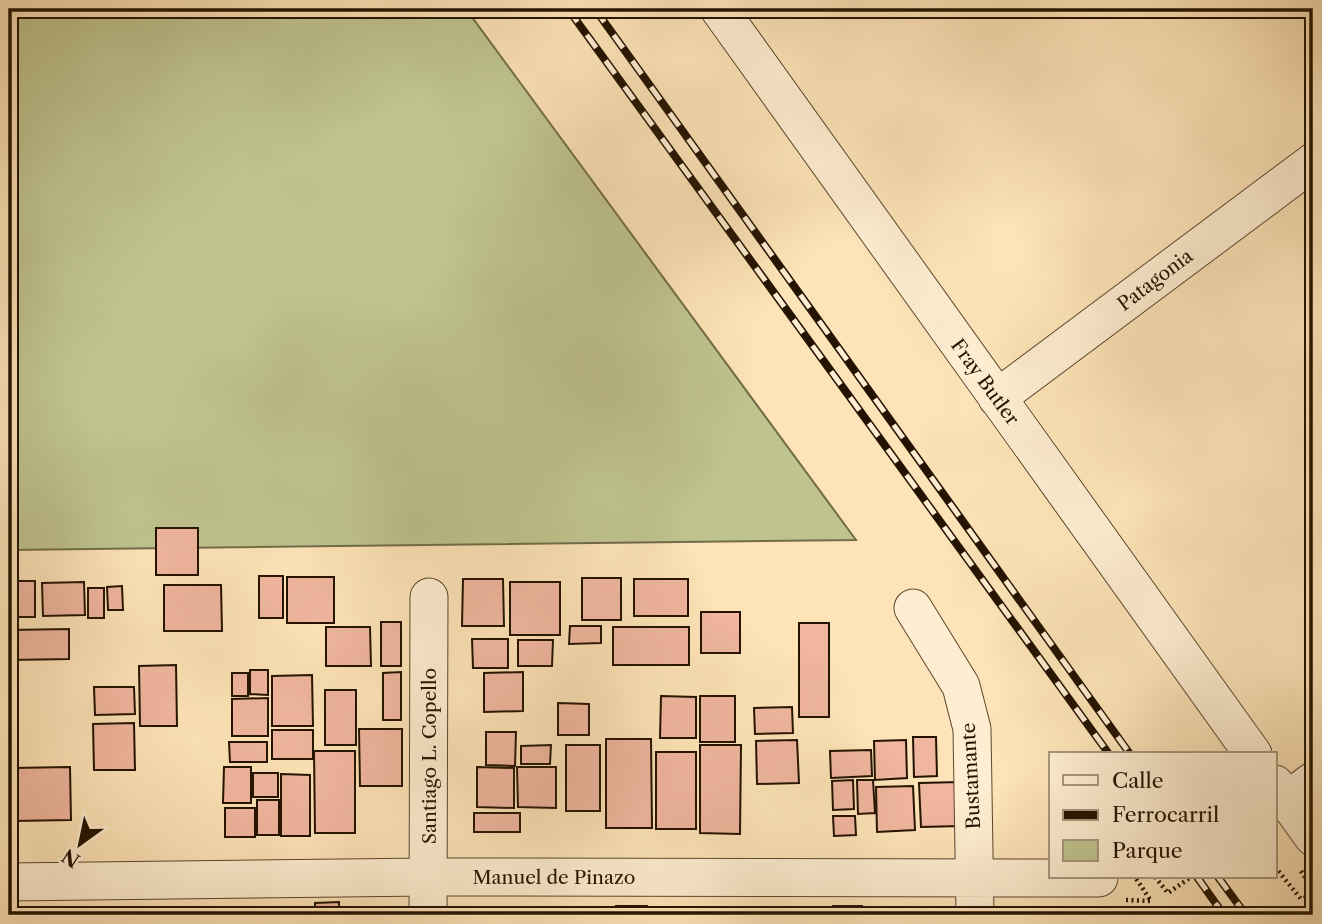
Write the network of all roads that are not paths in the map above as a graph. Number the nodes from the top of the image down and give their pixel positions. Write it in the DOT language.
graph roads {
  1 [pos="719,9"];
  2 [pos="1313,162"];
  3 [pos="997,398"];
  4 [pos="429,597"];
  5 [pos="914,608"];
  6 [pos="1252,752"];
  7 [pos="1291,789"];
  8 [pos="1313,837"];
  9 [pos="974,876"];
  10 [pos="428,877"];
  11 [pos="1049,877"];
  12 [pos="9,882"];
  13 [pos="428,915"];
  14 [pos="975,915"];
  1 -- 3 [label="street, Fray Butler"];
  2 -- 3 [label="street, Patagonia"];
  3 -- 6 [label="street, Fray Butler"];
  4 -- 10 [label="street, Santiago L. Copello"];
  5 -- 9 [label="street, Bustamante"];
  7 -- 8 [label="street"];
  9 -- 10 [label="street, Manuel de Pinazo"];
  9 -- 11 [label="street, Manuel de Pinazo"];
  9 -- 14 [label="street, Bustamante"];
  10 -- 12 [label="street, Manuel de Pinazo"];
  10 -- 13 [label="street, Santiago L. Copello"];
}
